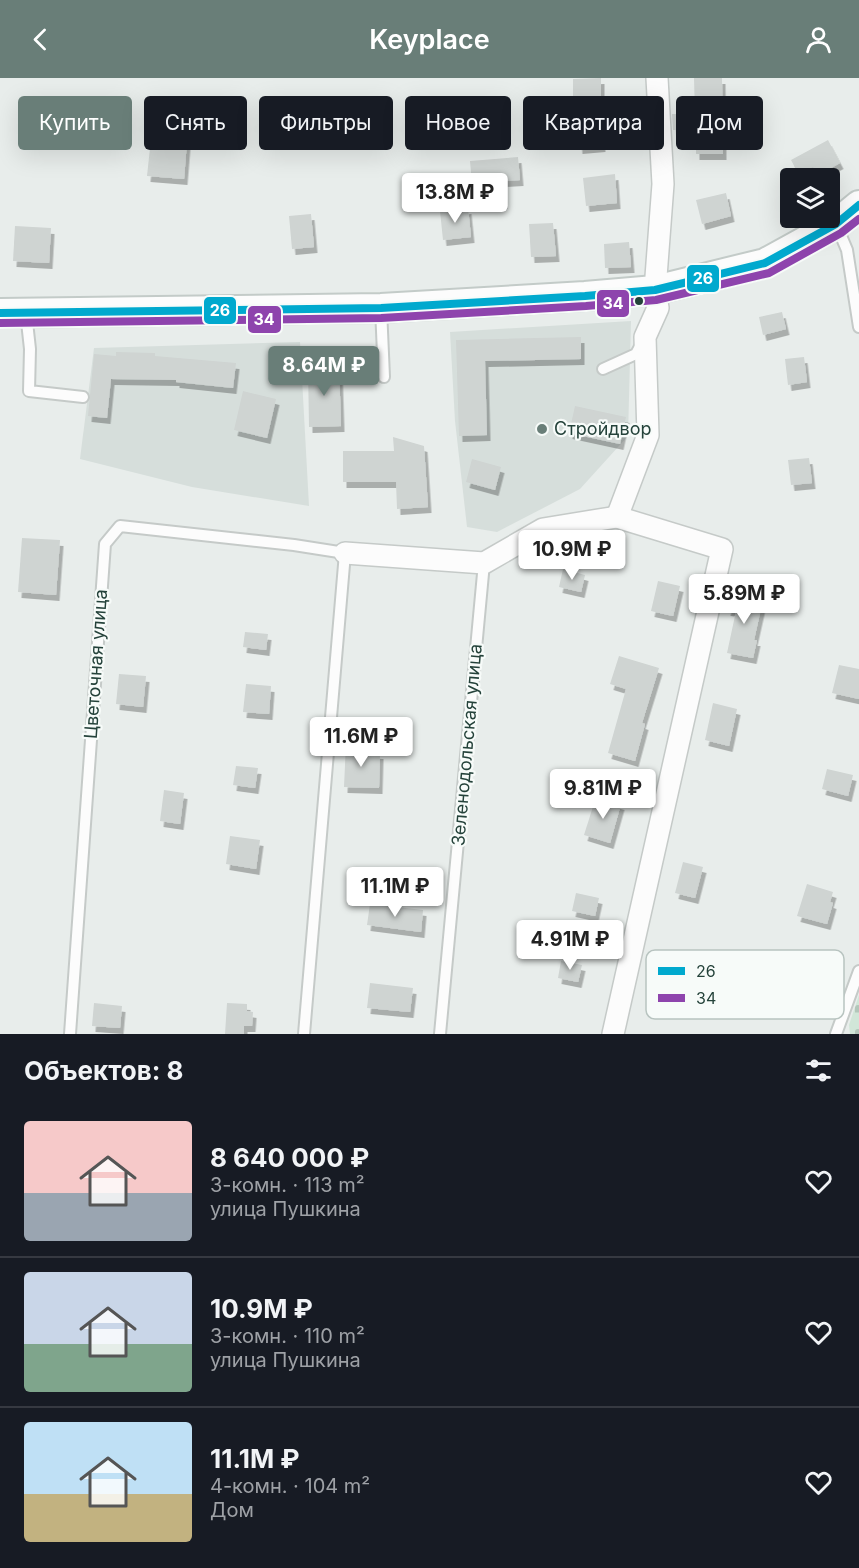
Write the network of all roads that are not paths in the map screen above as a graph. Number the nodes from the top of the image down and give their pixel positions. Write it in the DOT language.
graph roads {
  1 [pos="657,78"];
  2 [pos="859,205"];
  3 [pos="840,221"];
  4 [pos="829,228"];
  5 [pos="838,228"];
  6 [pos="655,290"];
  7 [pos="381,308"];
  8 [pos="13,313"];
  9 [pos="859,327"];
  10 [pos="645,337"];
  11 [pos="603,369"];
  12 [pos="384,377"];
  13 [pos="83,397"];
  14 [pos="617,517"];
  15 [pos="345,553"];
  16 [pos="484,563"];
  17 [pos="859,971"];
  18 [pos="844,1012"];
  19 [pos="841,1019"];
  20 [pos="70,1034"];
  21 [pos="304,1034"];
  22 [pos="440,1034"];
  23 [pos="613,1034"];
  24 [pos="836,1034"];
  1 -- 6 [label="street"];
  2 -- 3 [label="main road"];
  4 -- 6 [label="main road"];
  5 -- 9 [label="lane"];
  6 -- 7 [label="main road"];
  6 -- 10 [label="street"];
  7 -- 8 [label="main road"];
  7 -- 12 [label="lane"];
  8 -- 13 [label="lane"];
  10 -- 11 [label="lane"];
  10 -- 14 [label="street"];
  14 -- 16 [label="street"];
  14 -- 23 [label="street"];
  15 -- 16 [label="street"];
  15 -- 20 [label="lane, Цветочная улица"];
  15 -- 21 [label="lane"];
  16 -- 22 [label="lane, Зеленодольская улица"];
  17 -- 18 [label="lane"];
  19 -- 24 [label="lane"];
}
